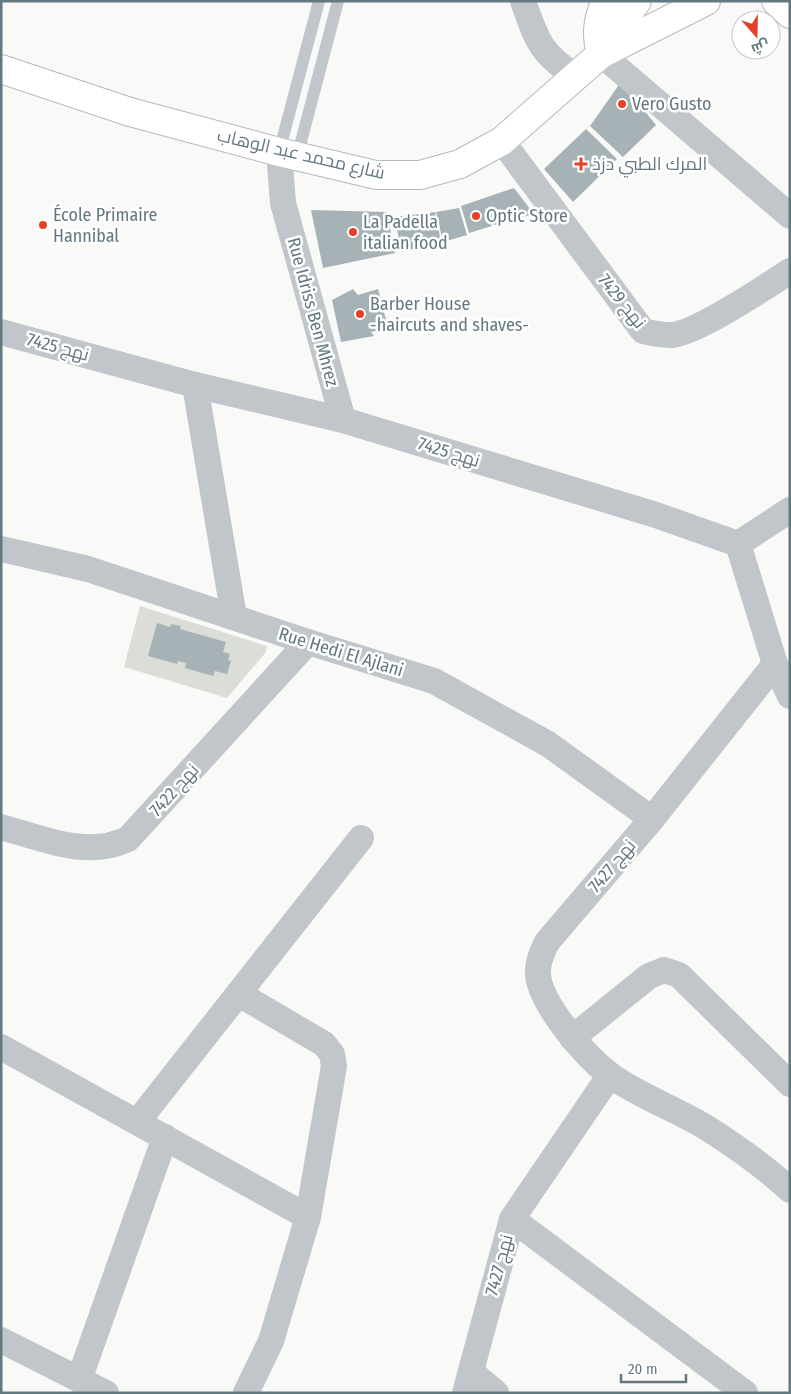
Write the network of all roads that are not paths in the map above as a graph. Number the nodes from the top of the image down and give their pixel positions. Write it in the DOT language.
graph roads {
  1 [pos="319,1"];
  2 [pos="338,1"];
  3 [pos="523,1"];
  4 [pos="606,1"];
  5 [pos="638,1"];
  6 [pos="706,1"];
  7 [pos="776,1"];
  8 [pos="790,14"];
  9 [pos="601,54"];
  10 [pos="1,69"];
  11 [pos="575,76"];
  12 [pos="502,141"];
  13 [pos="288,155"];
  14 [pos="790,216"];
  15 [pos="790,271"];
  16 [pos="1,332"];
  17 [pos="195,385"];
  18 [pos="343,420"];
  19 [pos="790,510"];
  20 [pos="738,544"];
  21 [pos="1,550"];
  22 [pos="234,617"];
  23 [pos="308,642"];
  24 [pos="775,664"];
  25 [pos="790,696"];
  26 [pos="652,819"];
  27 [pos="1,827"];
  28 [pos="360,838"];
  29 [pos="239,994"];
  30 [pos="572,1038"];
  31 [pos="1,1048"];
  32 [pos="610,1075"];
  33 [pos="790,1084"];
  34 [pos="138,1121"];
  35 [pos="165,1137"];
  36 [pos="790,1190"];
  37 [pos="308,1217"];
  38 [pos="512,1219"];
  39 [pos="2,1342"];
  40 [pos="79,1380"];
  41 [pos="468,1382"];
  42 [pos="106,1393"];
  43 [pos="246,1393"];
  44 [pos="496,1393"];
  45 [pos="746,1393"];
  1 -- 13 [label="lane"];
  2 -- 13 [label="lane"];
  3 -- 11 [label="street"];
  4 -- 9 [label="main road"];
  5 -- 9 [label="main road"];
  6 -- 9 [label="main road"];
  7 -- 8 [label="main road"];
  9 -- 11 [label="main road, شارع محمد عبد الوهاب"];
  9 -- 14 [label="street"];
  10 -- 13 [label="main road, شارع محمد عبد الوهاب"];
  11 -- 12 [label="main road, شارع محمد عبد الوهاب"];
  12 -- 13 [label="main road, شارع محمد عبد الوهاب"];
  12 -- 15 [label="street, نهج 7429"];
  13 -- 18 [label="street, Rue Idriss Ben Mhrez"];
  16 -- 17 [label="street, نهج 7425"];
  17 -- 18 [label="street, نهج 7425"];
  17 -- 22 [label="street"];
  18 -- 20 [label="street, نهج 7425"];
  19 -- 20 [label="street"];
  20 -- 24 [label="street"];
  21 -- 22 [label="street, Rue Hedi El Ajlani"];
  22 -- 23 [label="street, Rue Hedi El Ajlani"];
  23 -- 26 [label="street, Rue Hedi El Ajlani"];
  23 -- 27 [label="street, نهج 7422"];
  24 -- 25 [label="street"];
  24 -- 26 [label="street, نهج 7427"];
  26 -- 30 [label="street, نهج 7427"];
  28 -- 29 [label="street"];
  29 -- 34 [label="street"];
  29 -- 37 [label="street"];
  30 -- 32 [label="street, نهج 7427"];
  30 -- 33 [label="street"];
  31 -- 34 [label="street"];
  32 -- 36 [label="street, نهج 7427"];
  32 -- 38 [label="street, نهج 7427"];
  34 -- 35 [label="street"];
  35 -- 37 [label="street"];
  35 -- 40 [label="street"];
  37 -- 43 [label="street"];
  38 -- 41 [label="street, نهج 7427"];
  38 -- 45 [label="street"];
  39 -- 40 [label="street"];
  40 -- 42 [label="street"];
  41 -- 44 [label="street"];
}
